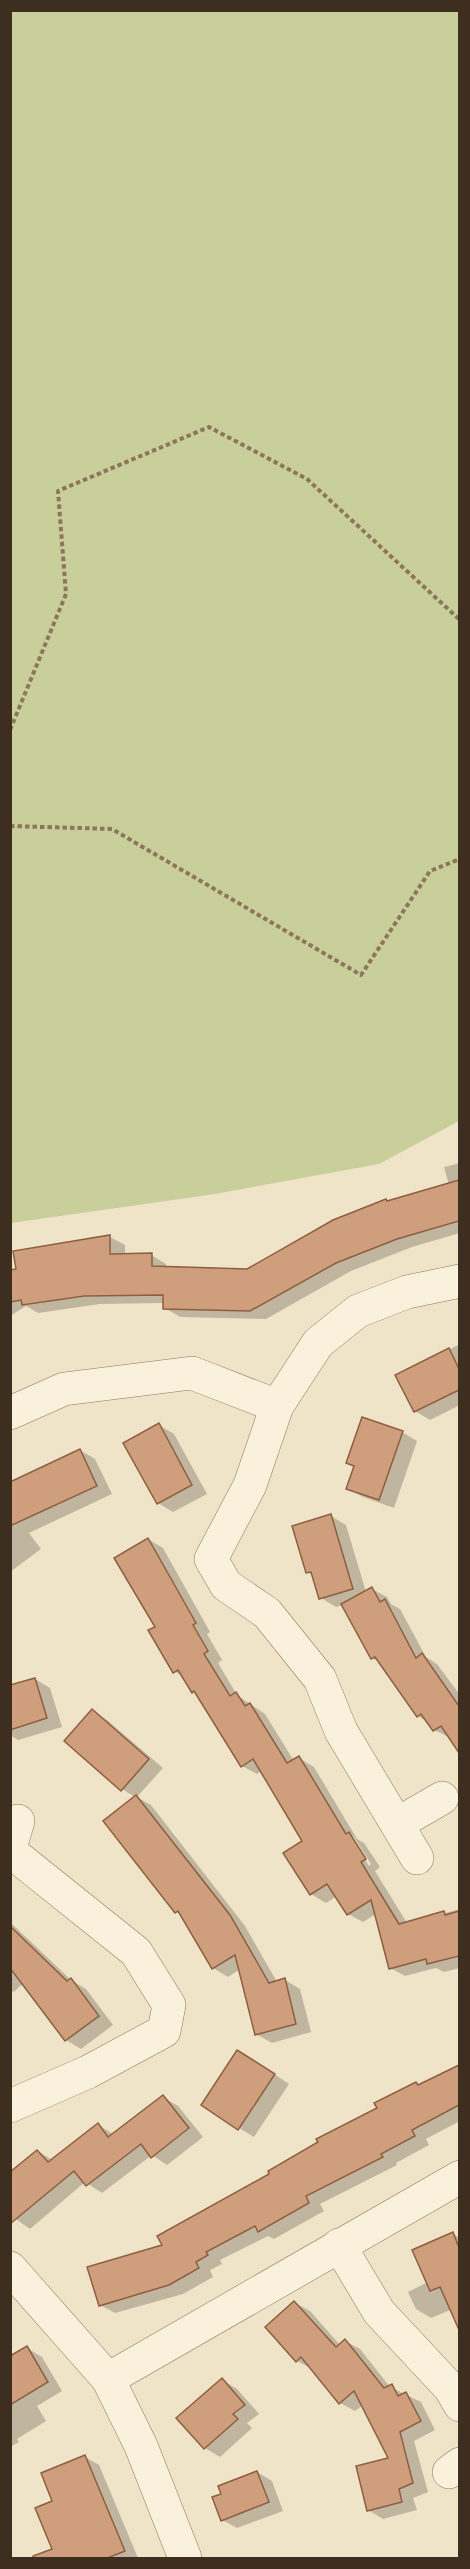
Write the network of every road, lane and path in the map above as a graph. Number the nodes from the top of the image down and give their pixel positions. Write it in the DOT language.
graph roads {
  1 [pos="459,620"];
  2 [pos="10,730"];
  3 [pos="10,826"];
  4 [pos="459,859"];
  5 [pos="459,1281"];
  6 [pos="277,1406"];
  7 [pos="10,1413"];
  8 [pos="442,1798"];
  9 [pos="397,1824"];
  10 [pos="13,1840"];
  11 [pos="417,1858"];
  12 [pos="10,2106"];
  13 [pos="459,2177"];
  14 [pos="339,2245"];
  15 [pos="12,2273"];
  16 [pos="108,2379"];
  17 [pos="459,2405"];
  18 [pos="185,2559"];
  1 -- 2 [label="path"];
  3 -- 4 [label="path"];
  5 -- 6 [label="street"];
  6 -- 7 [label="street"];
  6 -- 9 [label="street"];
  8 -- 9 [label="street"];
  9 -- 11 [label="street"];
  10 -- 12 [label="street"];
  13 -- 14 [label="street"];
  14 -- 16 [label="street"];
  14 -- 17 [label="street"];
  15 -- 16 [label="street"];
  16 -- 18 [label="street"];
}
